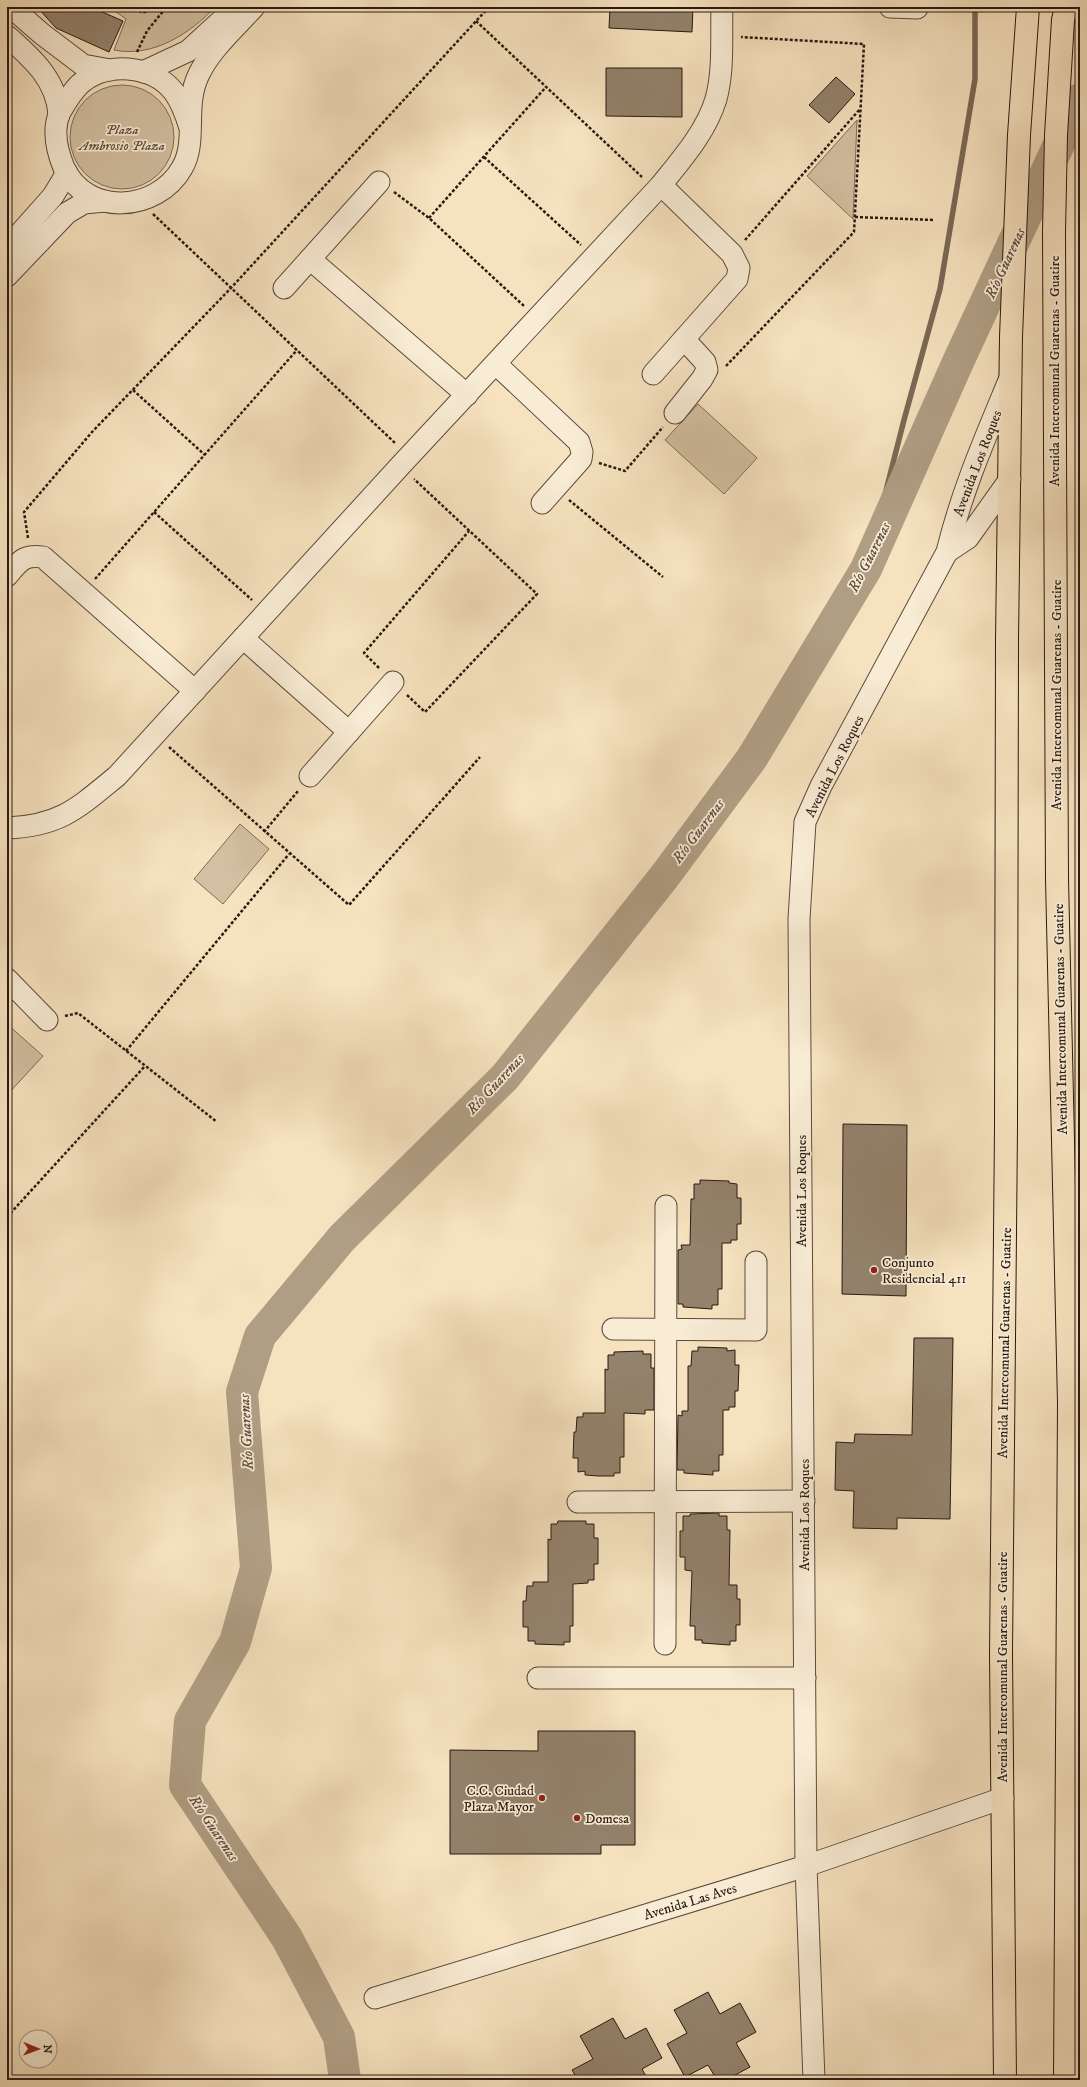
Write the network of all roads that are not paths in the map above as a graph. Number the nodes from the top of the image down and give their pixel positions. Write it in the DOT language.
graph roads {
  1 [pos="11,7"];
  2 [pos="236,7"];
  3 [pos="254,7"];
  4 [pos="722,7"];
  5 [pos="890,7"];
  6 [pos="1028,7"];
  7 [pos="917,8"];
  8 [pos="1065,14"];
  9 [pos="7,36"];
  10 [pos="110,70"];
  11 [pos="143,72"];
  12 [pos="59,115"];
  13 [pos="190,128"];
  14 [pos="67,173"];
  15 [pos="380,182"];
  16 [pos="659,188"];
  17 [pos="105,201"];
  18 [pos="7,248"];
  19 [pos="310,259"];
  20 [pos="7,276"];
  21 [pos="284,288"];
  22 [pos="684,339"];
  23 [pos="496,364"];
  24 [pos="652,374"];
  25 [pos="1011,375"];
  26 [pos="467,395"];
  27 [pos="675,413"];
  28 [pos="1010,479"];
  29 [pos="549,495"];
  30 [pos="947,552"];
  31 [pos="7,576"];
  32 [pos="243,638"];
  33 [pos="393,682"];
  34 [pos="194,692"];
  35 [pos="349,732"];
  36 [pos="310,776"];
  37 [pos="7,828"];
  38 [pos="7,979"];
  39 [pos="47,1020"];
  40 [pos="666,1206"];
  41 [pos="756,1262"];
  42 [pos="613,1329"];
  43 [pos="666,1330"];
  44 [pos="804,1501"];
  45 [pos="578,1502"];
  46 [pos="665,1503"];
  47 [pos="665,1644"];
  48 [pos="538,1678"];
  49 [pos="805,1678"];
  50 [pos="1003,1798"];
  51 [pos="806,1866"];
  52 [pos="375,1998"];
  53 [pos="814,2080"];
  54 [pos="1005,2080"];
  55 [pos="1065,2080"];
  1 -- 10 [label="street"];
  2 -- 11 [label="street"];
  3 -- 13 [label="street"];
  4 -- 16 [label="street"];
  5 -- 7 [label="street"];
  6 -- 25 [label="main road, Avenida Intercomunal Guarenas - Guatire"];
  8 -- 55 [label="main road, Avenida Intercomunal Guarenas - Guatire"];
  9 -- 12 [label="street"];
  10 -- 11 [label="street"];
  10 -- 12 [label="street"];
  11 -- 13 [label="street"];
  12 -- 14 [label="street"];
  13 -- 17 [label="street"];
  14 -- 17 [label="street"];
  14 -- 18 [label="street"];
  15 -- 19 [label="street"];
  16 -- 22 [label="street"];
  16 -- 23 [label="street"];
  17 -- 20 [label="street"];
  19 -- 21 [label="street"];
  19 -- 26 [label="street"];
  22 -- 24 [label="street"];
  22 -- 27 [label="street"];
  23 -- 26 [label="street"];
  23 -- 29 [label="street"];
  25 -- 28 [label="main road, Avenida Intercomunal Guarenas - Guatire"];
  25 -- 30 [label="street, Avenida Los Roques"];
  26 -- 32 [label="street"];
  28 -- 30 [label="street, Avenida Los Roques"];
  28 -- 50 [label="main road, Avenida Intercomunal Guarenas - Guatire"];
  30 -- 44 [label="street, Avenida Los Roques"];
  31 -- 34 [label="street"];
  32 -- 34 [label="street"];
  32 -- 35 [label="street"];
  33 -- 35 [label="street"];
  34 -- 37 [label="street"];
  35 -- 36 [label="street"];
  38 -- 39 [label="street"];
  40 -- 43 [label="street"];
  41 -- 43 [label="street"];
  42 -- 43 [label="street"];
  43 -- 46 [label="street"];
  44 -- 46 [label="street"];
  44 -- 49 [label="street, Avenida Los Roques"];
  45 -- 46 [label="street"];
  46 -- 47 [label="street"];
  48 -- 49 [label="street"];
  49 -- 51 [label="street, Avenida Los Roques"];
  50 -- 51 [label="street, Avenida Las Aves"];
  50 -- 54 [label="main road, Avenida Intercomunal Guarenas - Guatire"];
  51 -- 52 [label="street, Avenida Las Aves"];
  51 -- 53 [label="street, Avenida Los Roques"];
}
